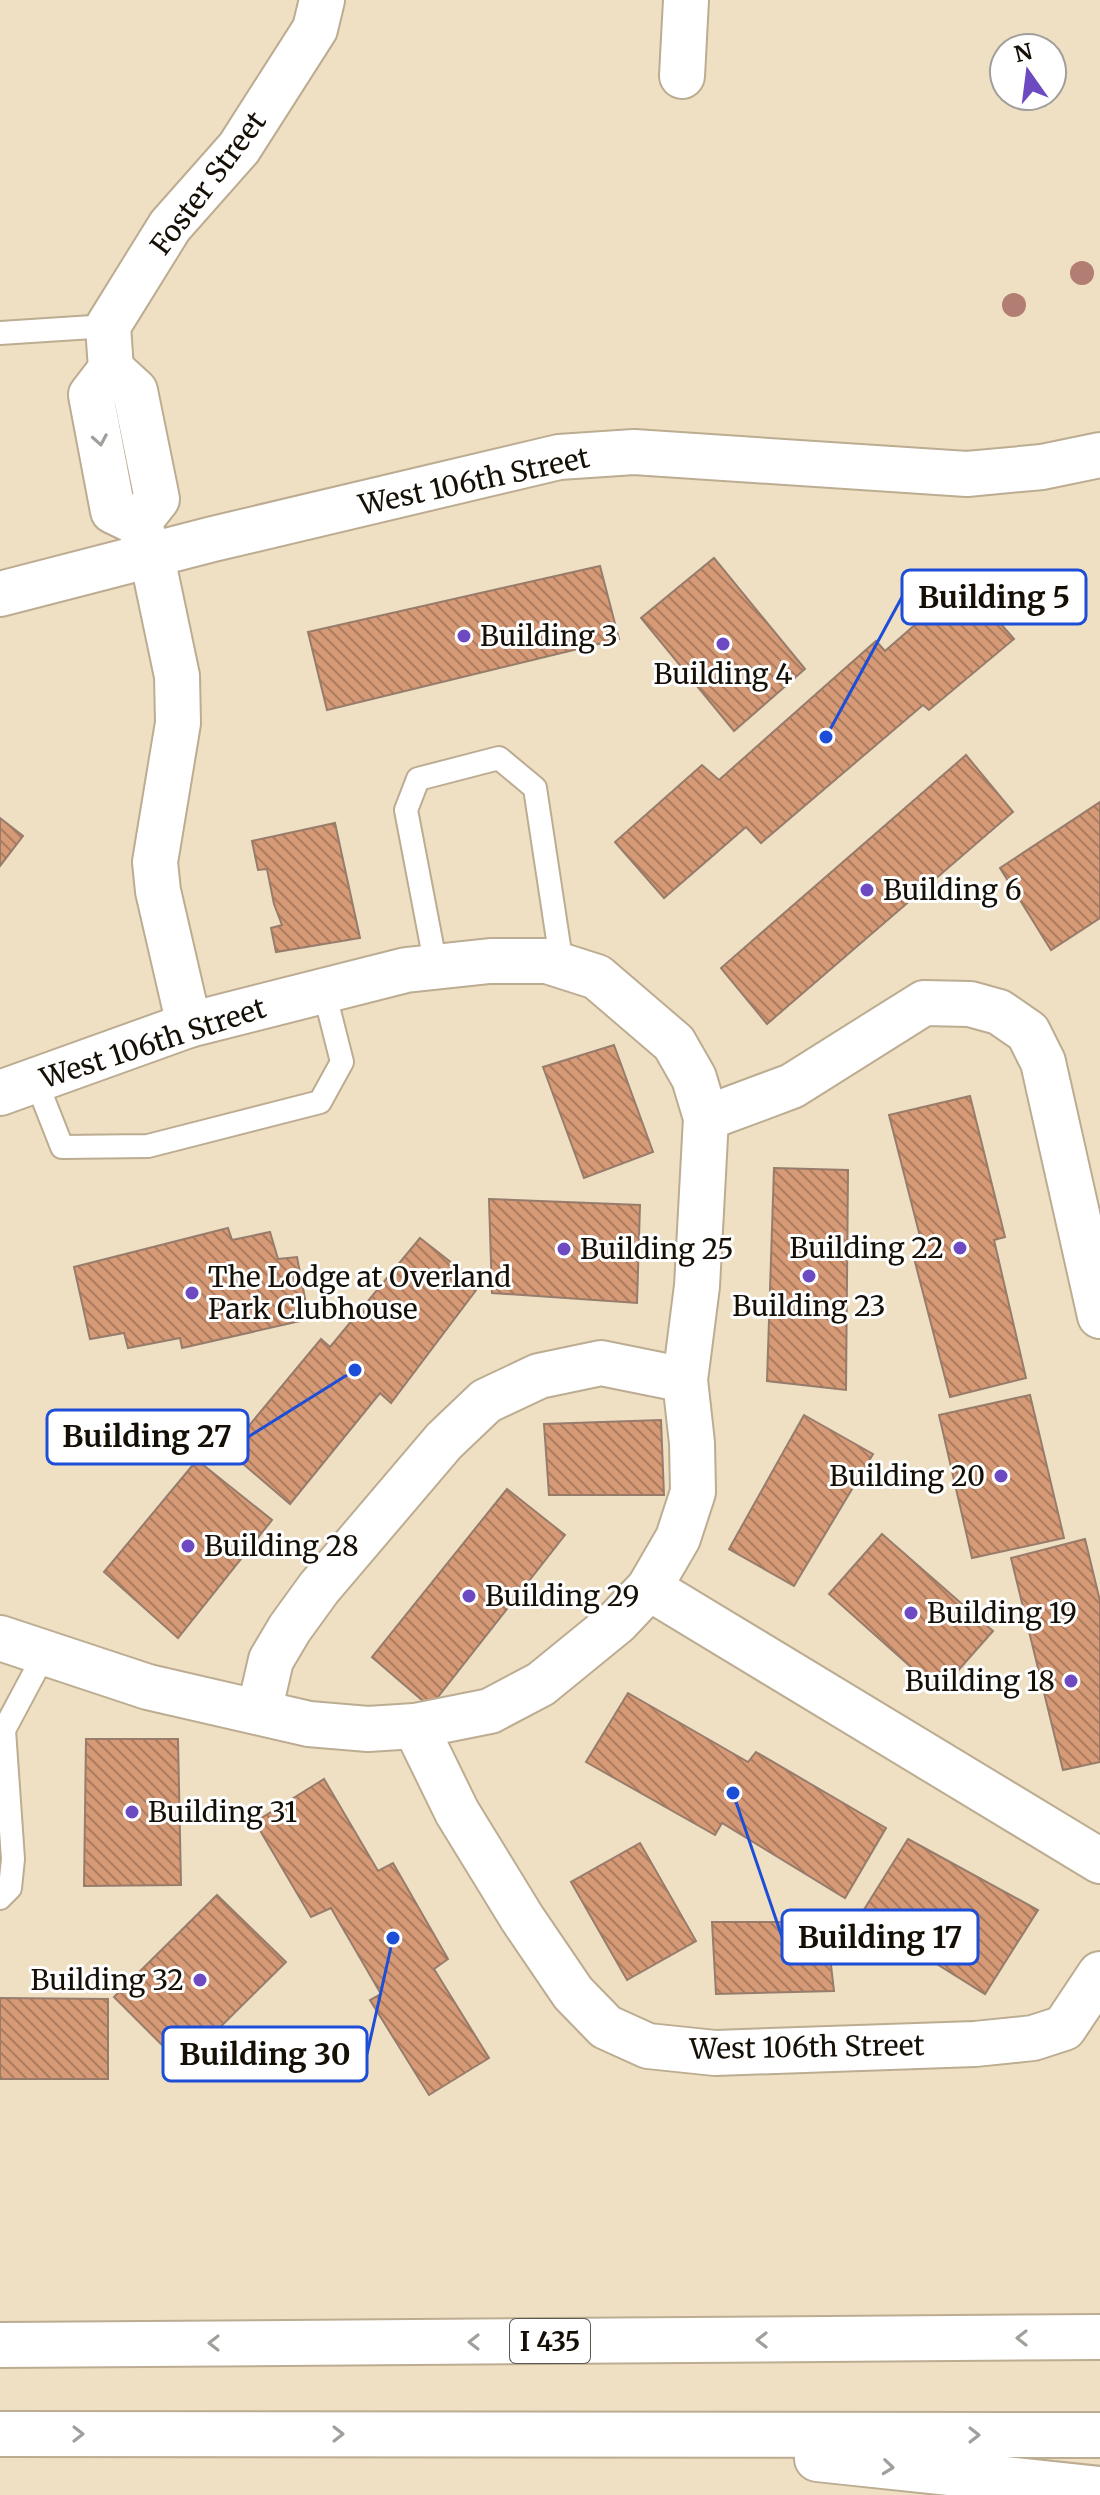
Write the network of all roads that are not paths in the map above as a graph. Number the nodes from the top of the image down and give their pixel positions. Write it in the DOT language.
graph roads {
  1 [pos="322,0"];
  2 [pos="686,0"];
  3 [pos="682,76"];
  4 [pos="108,326"];
  5 [pos="0,333"];
  6 [pos="1100,455"];
  7 [pos="145,540"];
  8 [pos="0,594"];
  9 [pos="562,966"];
  10 [pos="436,967"];
  11 [pos="324,991"];
  12 [pos="189,1025"];
  13 [pos="18,1087"];
  14 [pos="706,1118"];
  15 [pos="1100,1316"];
  16 [pos="685,1380"];
  17 [pos="649,1588"];
  18 [pos="0,1638"];
  19 [pos="45,1653"];
  20 [pos="259,1712"];
  21 [pos="415,1726"];
  22 [pos="2,1730"];
  23 [pos="1100,1861"];
  24 [pos="0,1898"];
  25 [pos="1100,1974"];
  26 [pos="1100,2337"];
  27 [pos="0,2345"];
  28 [pos="0,2434"];
  29 [pos="588,2434"];
  30 [pos="1100,2435"];
  31 [pos="1100,2489"];
  1 -- 4 [label="main road, Foster Street"];
  2 -- 3 [label="main road"];
  4 -- 5 [label="lane"];
  4 -- 7 [label="main road"];
  6 -- 7 [label="main road, West 106th Street"];
  7 -- 8 [label="main road, West 106th Street"];
  7 -- 12 [label="main road"];
  9 -- 10 [label="main road, West 106th Street"];
  9 -- 10 [label="lane"];
  9 -- 14 [label="main road, West 106th Street"];
  10 -- 11 [label="main road, West 106th Street"];
  11 -- 12 [label="main road, West 106th Street"];
  11 -- 13 [label="lane"];
  12 -- 13 [label="main road, West 106th Street"];
  14 -- 15 [label="main road"];
  14 -- 16 [label="main road, West 106th Street"];
  16 -- 17 [label="main road, West 106th Street"];
  16 -- 20 [label="main road"];
  17 -- 21 [label="main road, West 106th Street"];
  17 -- 23 [label="main road"];
  18 -- 19 [label="main road, West 106th Street"];
  19 -- 20 [label="main road, West 106th Street"];
  19 -- 22 [label="lane"];
  20 -- 21 [label="main road, West 106th Street"];
  21 -- 25 [label="main road, West 106th Street"];
  22 -- 24 [label="lane"];
  26 -- 27 [label="main road, I 435, one-way"];
  28 -- 29 [label="main road, one-way"];
  29 -- 30 [label="main road, one-way"];
  29 -- 31 [label="main road, one-way"];
}
